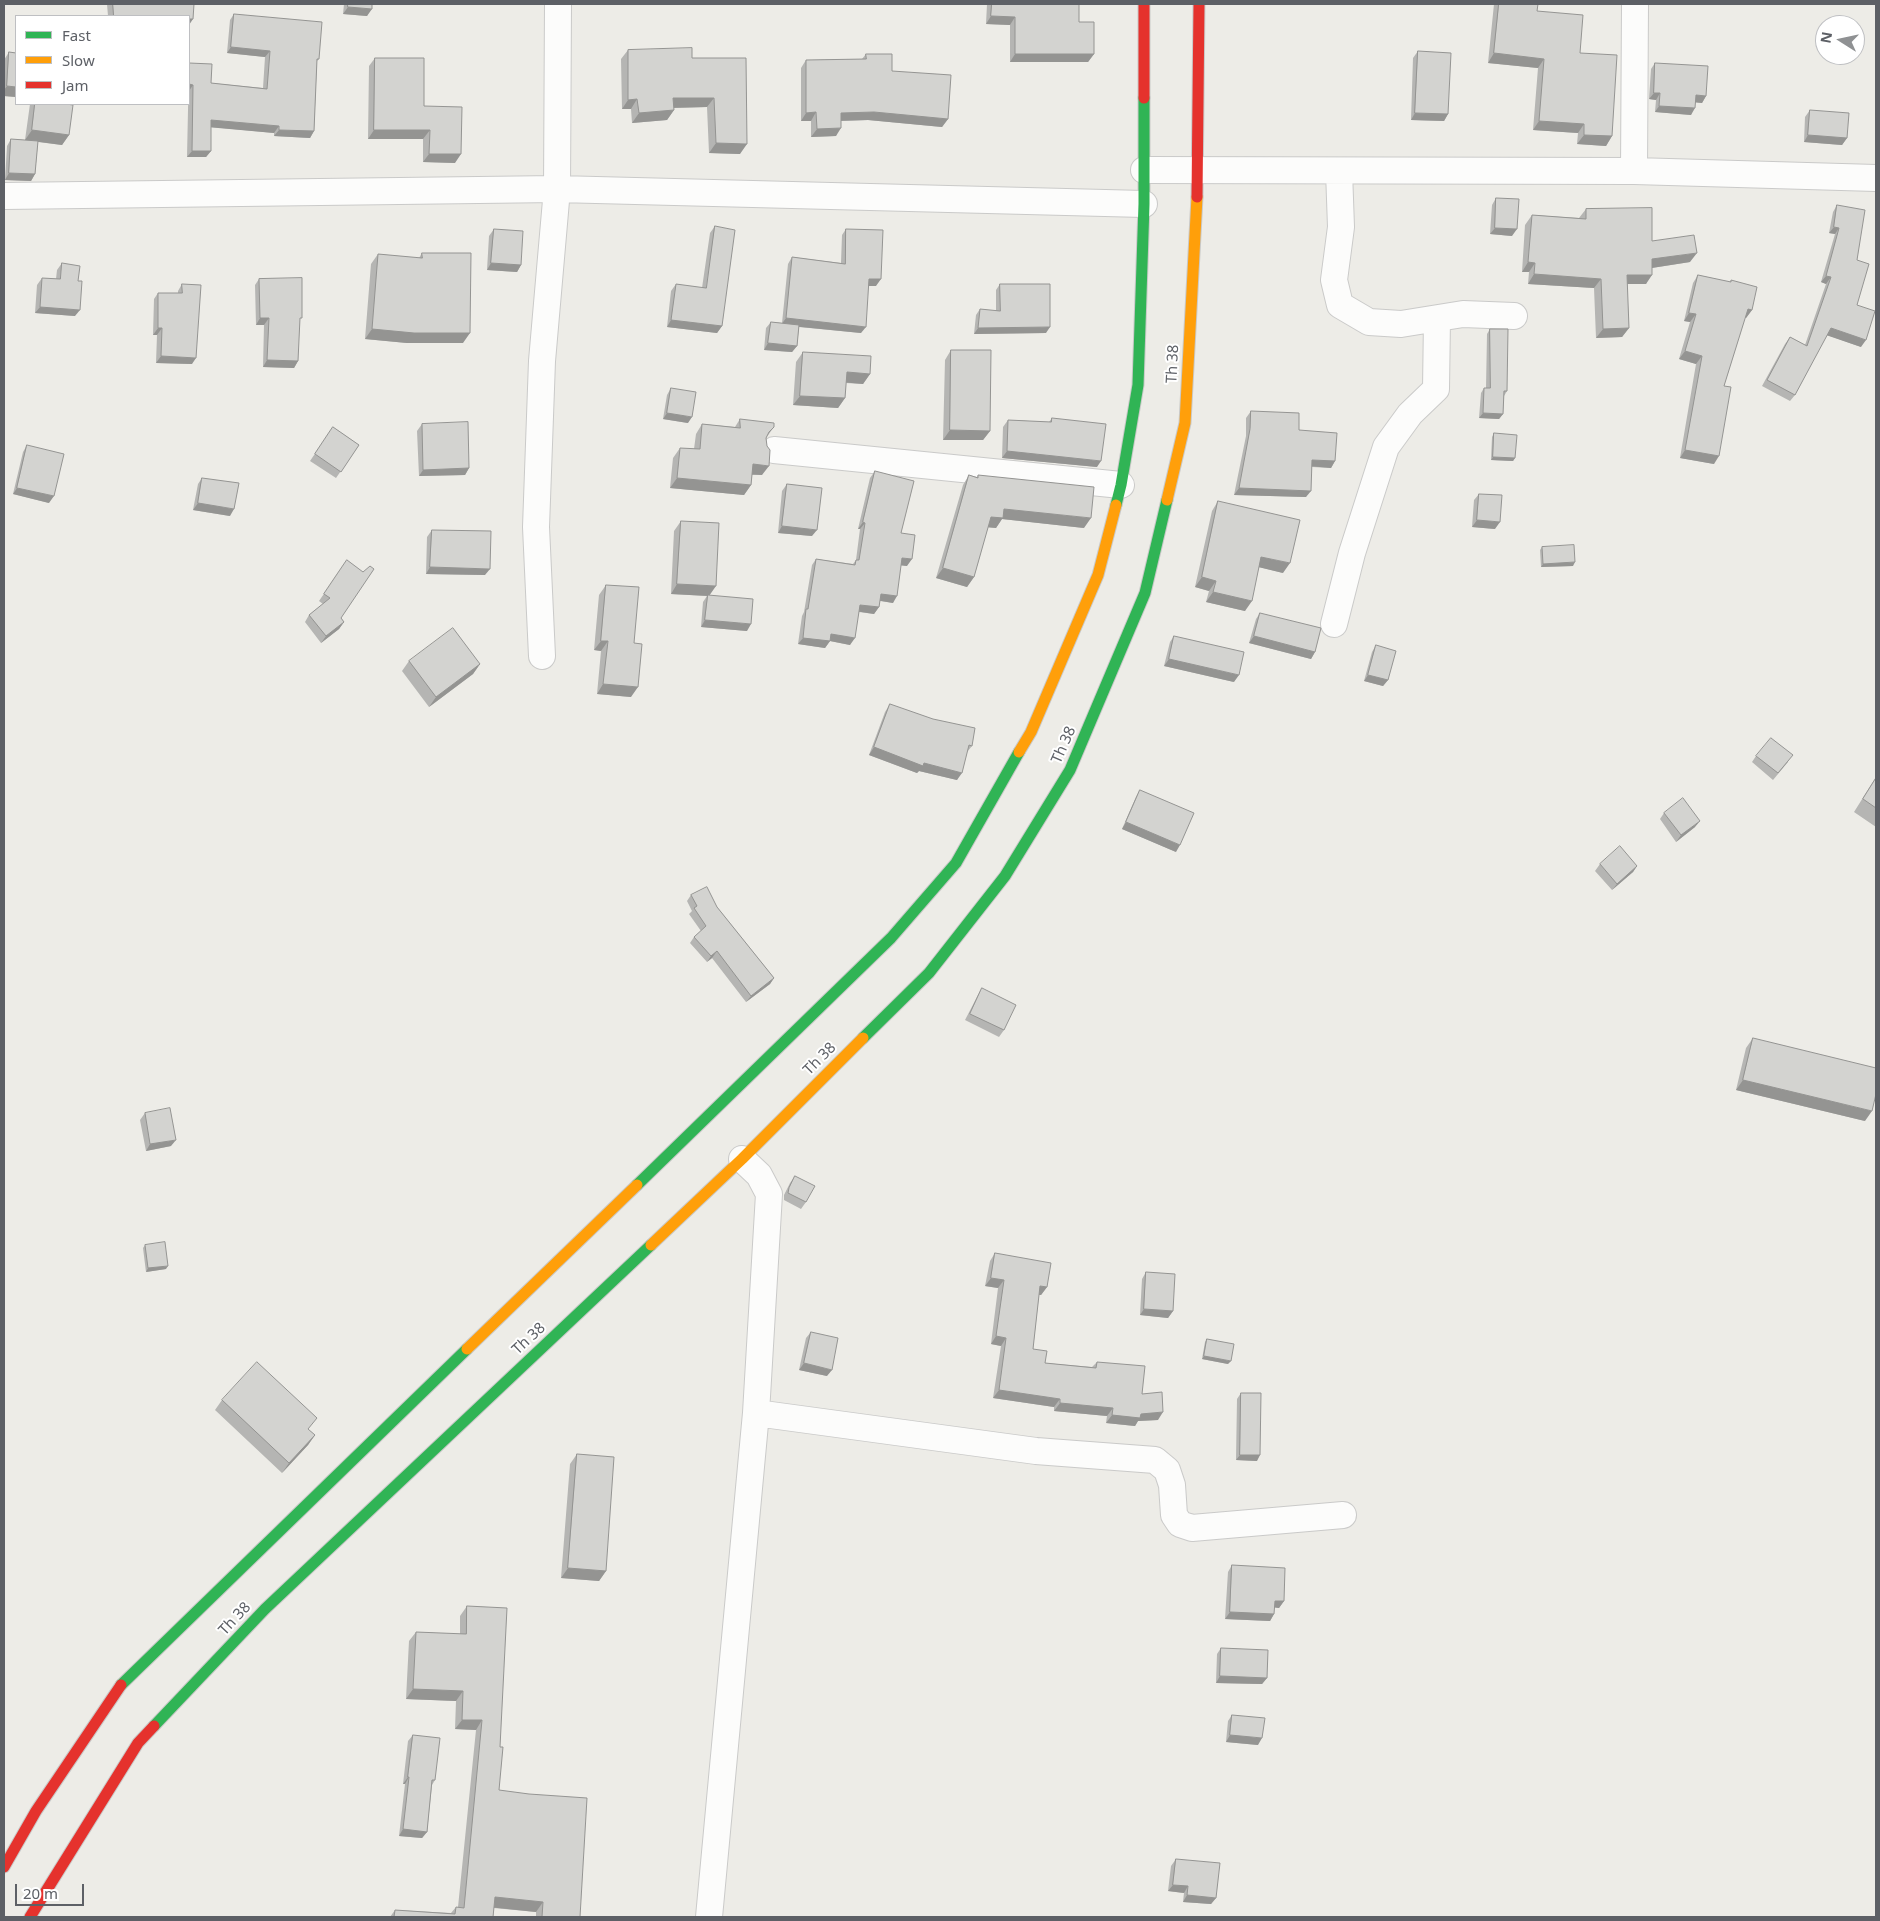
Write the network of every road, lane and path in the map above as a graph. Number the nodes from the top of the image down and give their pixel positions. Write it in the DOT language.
graph roads {
  1 [pos="558,4"];
  2 [pos="1144,4"];
  3 [pos="1198,4"];
  4 [pos="1635,4"];
  5 [pos="1144,170"];
  6 [pos="1198,171"];
  7 [pos="1339,171"];
  8 [pos="1634,171"];
  9 [pos="1876,178"];
  10 [pos="557,190"];
  11 [pos="4,196"];
  12 [pos="1144,204"];
  13 [pos="1514,316"];
  14 [pos="1437,319"];
  15 [pos="774,450"];
  16 [pos="1120,486"];
  17 [pos="1334,624"];
  18 [pos="542,656"];
  19 [pos="742,1159"];
  20 [pos="756,1413"];
  21 [pos="1343,1515"];
  22 [pos="4,1867"];
  23 [pos="30,1917"];
  24 [pos="709,1917"];
  1 -- 10 [label="street"];
  2 -- 5 [label="street, Th 38"];
  3 -- 6 [label="street, Th 38"];
  4 -- 8 [label="street"];
  5 -- 6 [label="street"];
  5 -- 12 [label="street, Th 38"];
  6 -- 7 [label="street"];
  6 -- 19 [label="street, Th 38"];
  7 -- 8 [label="street"];
  7 -- 14 [label="street"];
  8 -- 9 [label="street"];
  10 -- 11 [label="street"];
  10 -- 12 [label="street"];
  10 -- 18 [label="street"];
  12 -- 16 [label="street, Th 38"];
  13 -- 14 [label="street"];
  14 -- 17 [label="street"];
  15 -- 16 [label="street"];
  16 -- 22 [label="street, Th 38"];
  19 -- 20 [label="street"];
  19 -- 23 [label="street, Th 38"];
  20 -- 21 [label="street"];
  20 -- 24 [label="street"];
}
